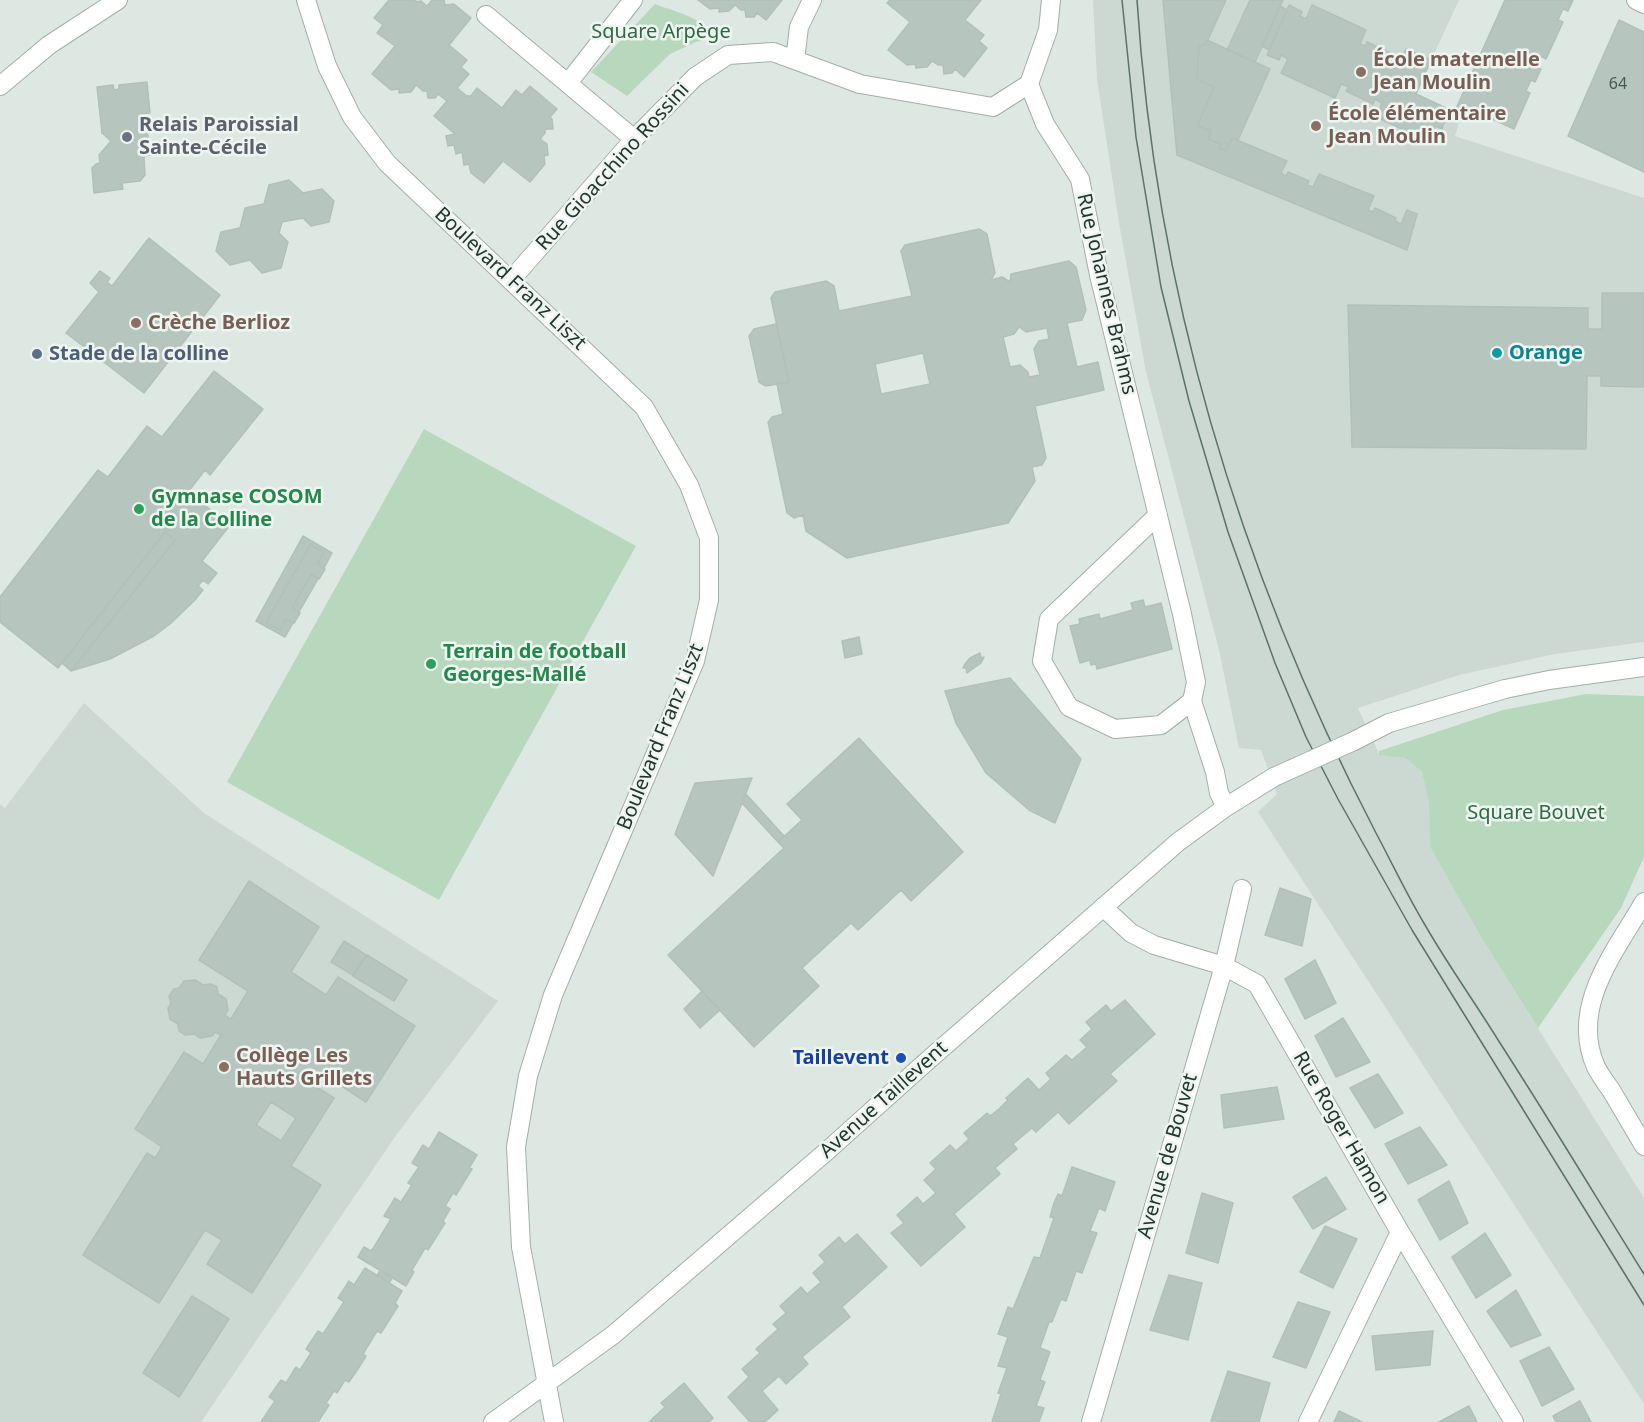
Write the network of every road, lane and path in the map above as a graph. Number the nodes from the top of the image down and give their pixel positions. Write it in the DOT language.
graph roads {
  1 [pos="118,0"];
  2 [pos="306,0"];
  3 [pos="633,0"];
  4 [pos="812,0"];
  5 [pos="1051,0"];
  6 [pos="1636,0"];
  7 [pos="1644,4"];
  8 [pos="486,15"];
  9 [pos="795,60"];
  10 [pos="568,83"];
  11 [pos="1029,84"];
  12 [pos="0,86"];
  13 [pos="634,140"];
  14 [pos="511,280"];
  15 [pos="1158,514"];
  16 [pos="1644,667"];
  17 [pos="1192,701"];
  18 [pos="1226,807"];
  19 [pos="1242,889"];
  20 [pos="1644,902"];
  21 [pos="1103,907"];
  22 [pos="1224,966"];
  23 [pos="1644,1146"];
  24 [pos="1400,1232"];
  25 [pos="546,1384"];
  26 [pos="493,1422"];
  27 [pos="554,1422"];
  28 [pos="1091,1422"];
  29 [pos="1308,1422"];
  30 [pos="1514,1422"];
  1 -- 12 [label="street"];
  2 -- 14 [label="street, Boulevard Franz Liszt"];
  3 -- 10 [label="street"];
  4 -- 9 [label="street"];
  5 -- 11 [label="street"];
  6 -- 7 [label="street"];
  8 -- 10 [label="street"];
  9 -- 11 [label="street, Rue Gioacchino Rossini"];
  9 -- 13 [label="street, Rue Gioacchino Rossini"];
  10 -- 13 [label="street"];
  11 -- 15 [label="street, Rue Johannes Brahms"];
  13 -- 14 [label="street, Rue Gioacchino Rossini"];
  14 -- 25 [label="street, Boulevard Franz Liszt"];
  15 -- 17 [label="street, Rue Johannes Brahms"];
  15 -- 17 [label="street"];
  16 -- 18 [label="street, Avenue Taillevent, bridge"];
  17 -- 18 [label="street"];
  18 -- 21 [label="street, Avenue Taillevent"];
  19 -- 22 [label="street, Avenue de Bouvet"];
  20 -- 23 [label="street"];
  21 -- 22 [label="street, Rue Roger Hamon"];
  21 -- 25 [label="street, Avenue Taillevent"];
  22 -- 24 [label="street, Rue Roger Hamon"];
  22 -- 28 [label="street, Avenue de Bouvet"];
  24 -- 29 [label="street"];
  24 -- 30 [label="street, Rue Roger Hamon"];
  25 -- 26 [label="street, Avenue Taillevent"];
  25 -- 27 [label="street, Boulevard Franz Liszt"];
}
